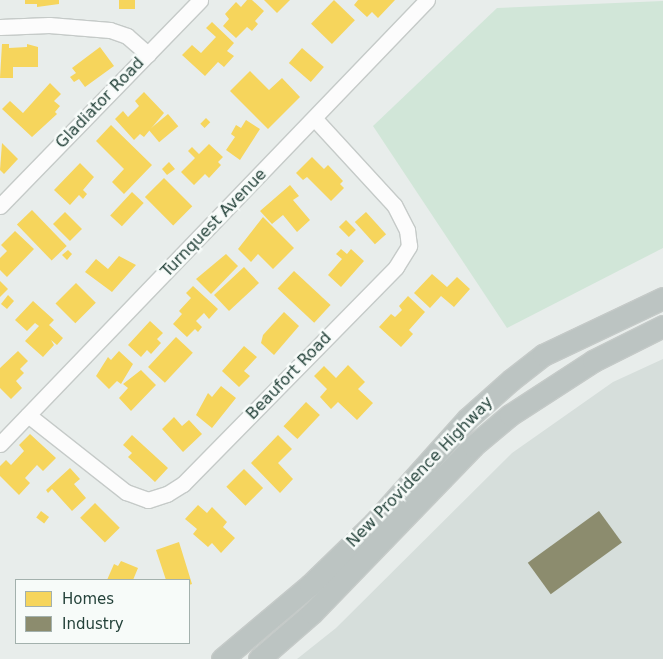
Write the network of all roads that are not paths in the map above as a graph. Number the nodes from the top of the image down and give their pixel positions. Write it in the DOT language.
graph roads {
  1 [pos="200,0"];
  2 [pos="427,0"];
  3 [pos="0,27"];
  4 [pos="148,54"];
  5 [pos="315,119"];
  6 [pos="0,206"];
  7 [pos="663,298"];
  8 [pos="663,326"];
  9 [pos="28,415"];
  10 [pos="0,444"];
  11 [pos="222,659"];
  12 [pos="259,659"];
  1 -- 4 [label="street, Gladiator Road"];
  2 -- 5 [label="street, Turnquest Avenue"];
  3 -- 4 [label="street"];
  4 -- 6 [label="street, Gladiator Road"];
  5 -- 9 [label="street, Turnquest Avenue"];
  5 -- 9 [label="street, Beaufort Road"];
  7 -- 11 [label="highway, New Providence Highway"];
  8 -- 12 [label="highway, New Providence Highway"];
  9 -- 10 [label="street, Turnquest Avenue"];
}
